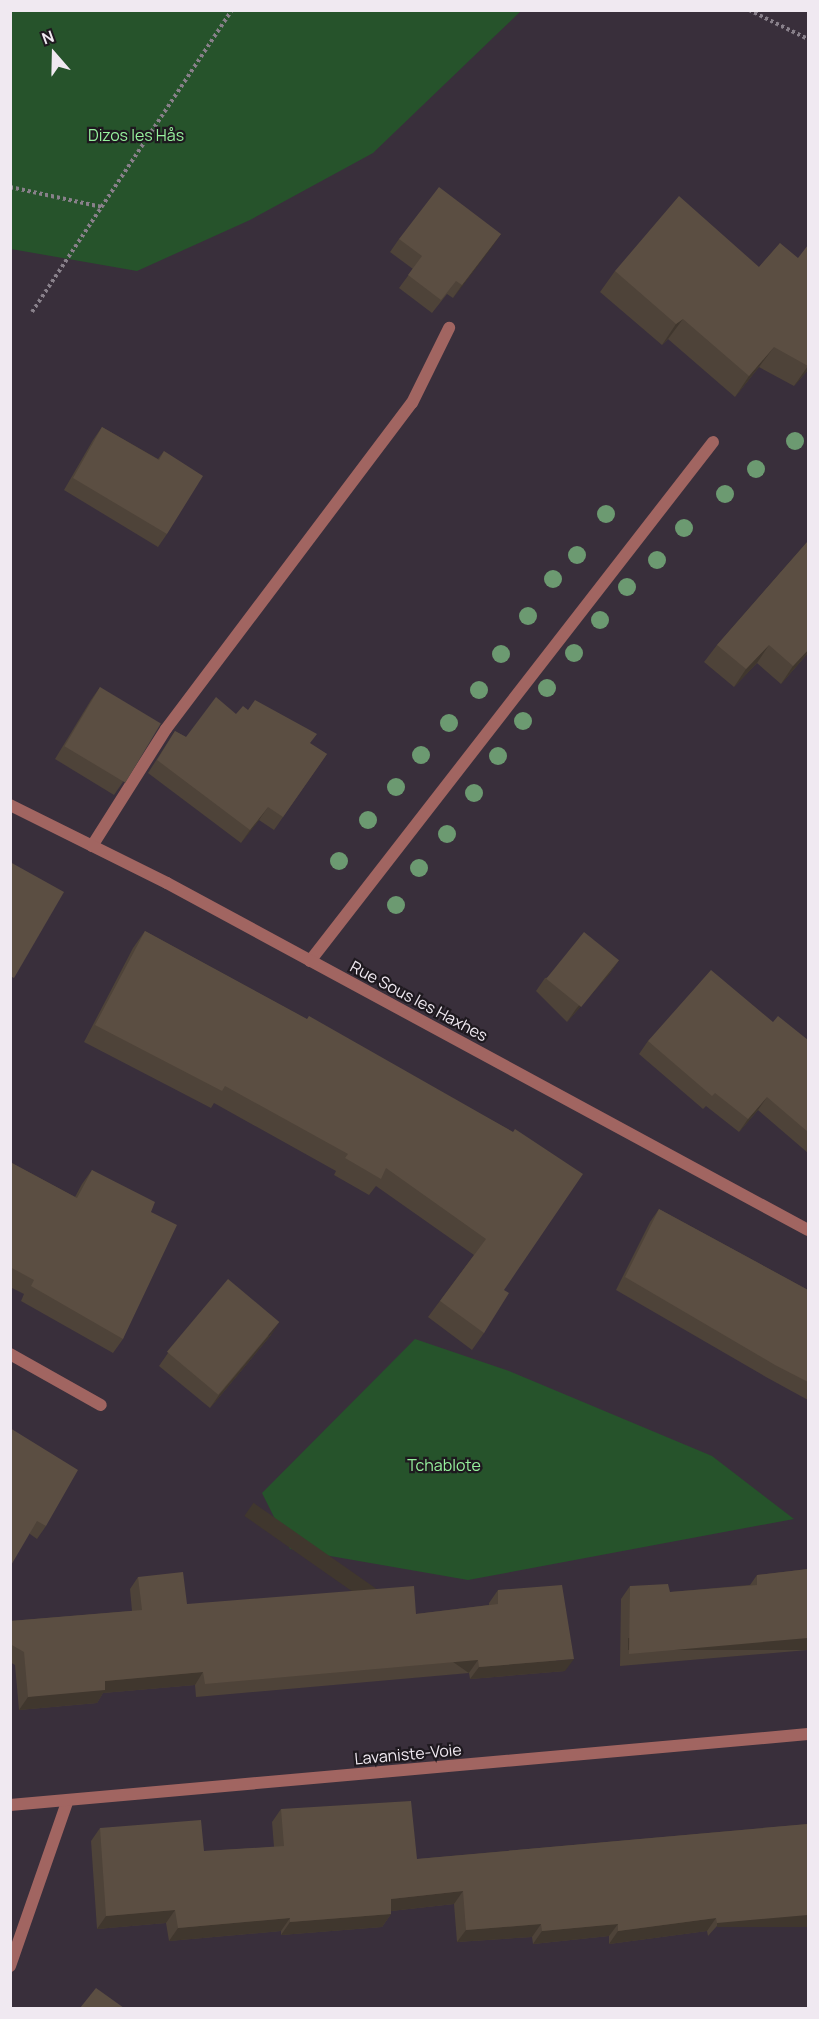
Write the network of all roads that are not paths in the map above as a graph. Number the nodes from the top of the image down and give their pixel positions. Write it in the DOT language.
graph roads {
  1 [pos="449,328"];
  2 [pos="713,442"];
  3 [pos="10,805"];
  4 [pos="92,846"];
  5 [pos="310,961"];
  6 [pos="808,1230"];
  7 [pos="10,1354"];
  8 [pos="101,1405"];
  9 [pos="808,1734"];
  10 [pos="67,1802"];
  11 [pos="10,1805"];
  12 [pos="10,1966"];
  1 -- 4 [label="street"];
  2 -- 5 [label="street"];
  3 -- 4 [label="street, Rue Sous les Haxhes"];
  4 -- 5 [label="street, Rue Sous les Haxhes"];
  5 -- 6 [label="street, Rue Sous les Haxhes"];
  7 -- 8 [label="street"];
  9 -- 10 [label="street, Lavaniste-Voie"];
  10 -- 11 [label="street, Lavaniste-Voie"];
  10 -- 12 [label="street"];
}
